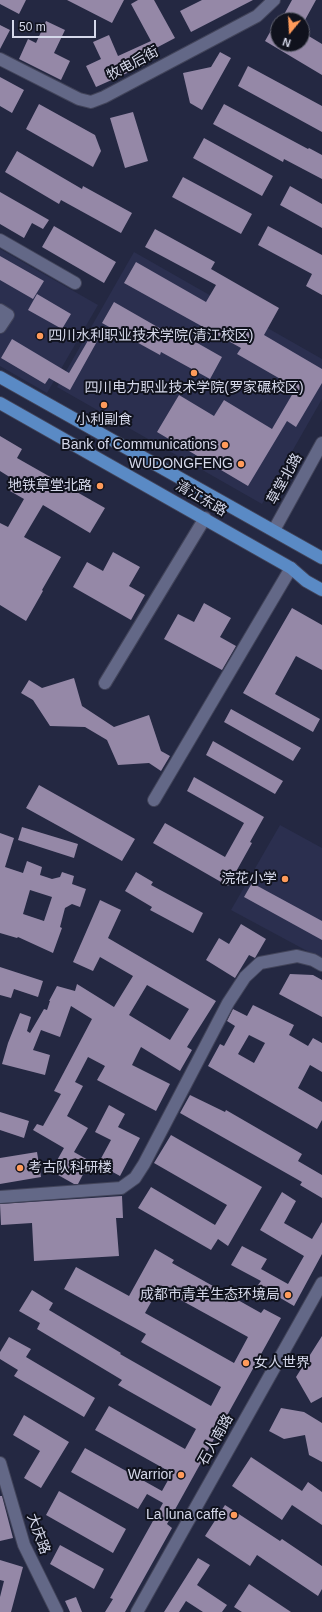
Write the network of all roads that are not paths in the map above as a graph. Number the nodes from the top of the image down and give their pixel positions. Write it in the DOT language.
graph roads {
  1 [pos="274,0"];
  2 [pos="0,59"];
  3 [pos="0,240"];
  4 [pos="75,283"];
  5 [pos="0,310"];
  6 [pos="0,327"];
  7 [pos="0,377"];
  8 [pos="0,402"];
  9 [pos="322,443"];
  10 [pos="205,518"];
  11 [pos="274,530"];
  12 [pos="322,558"];
  13 [pos="291,568"];
  14 [pos="322,590"];
  15 [pos="105,683"];
  16 [pos="154,800"];
  17 [pos="322,965"];
  18 [pos="0,1197"];
  19 [pos="321,1286"];
  20 [pos="0,1463"];
  21 [pos="57,1612"];
  22 [pos="137,1612"];
  1 -- 2 [label="street, 牧电后街"];
  3 -- 4 [label="street"];
  5 -- 6 [label="street"];
  7 -- 11 [label="main road, 清江东路"];
  8 -- 10 [label="main road, 清江东路"];
  9 -- 11 [label="street, 草堂北路"];
  10 -- 13 [label="main road, 清江东路"];
  10 -- 15 [label="street"];
  11 -- 12 [label="main road, 清江东路"];
  13 -- 14 [label="main road, 清江东路"];
  13 -- 16 [label="street"];
  17 -- 18 [label="street"];
  19 -- 22 [label="street, 石人南路"];
  20 -- 21 [label="street, 大庆路"];
}
